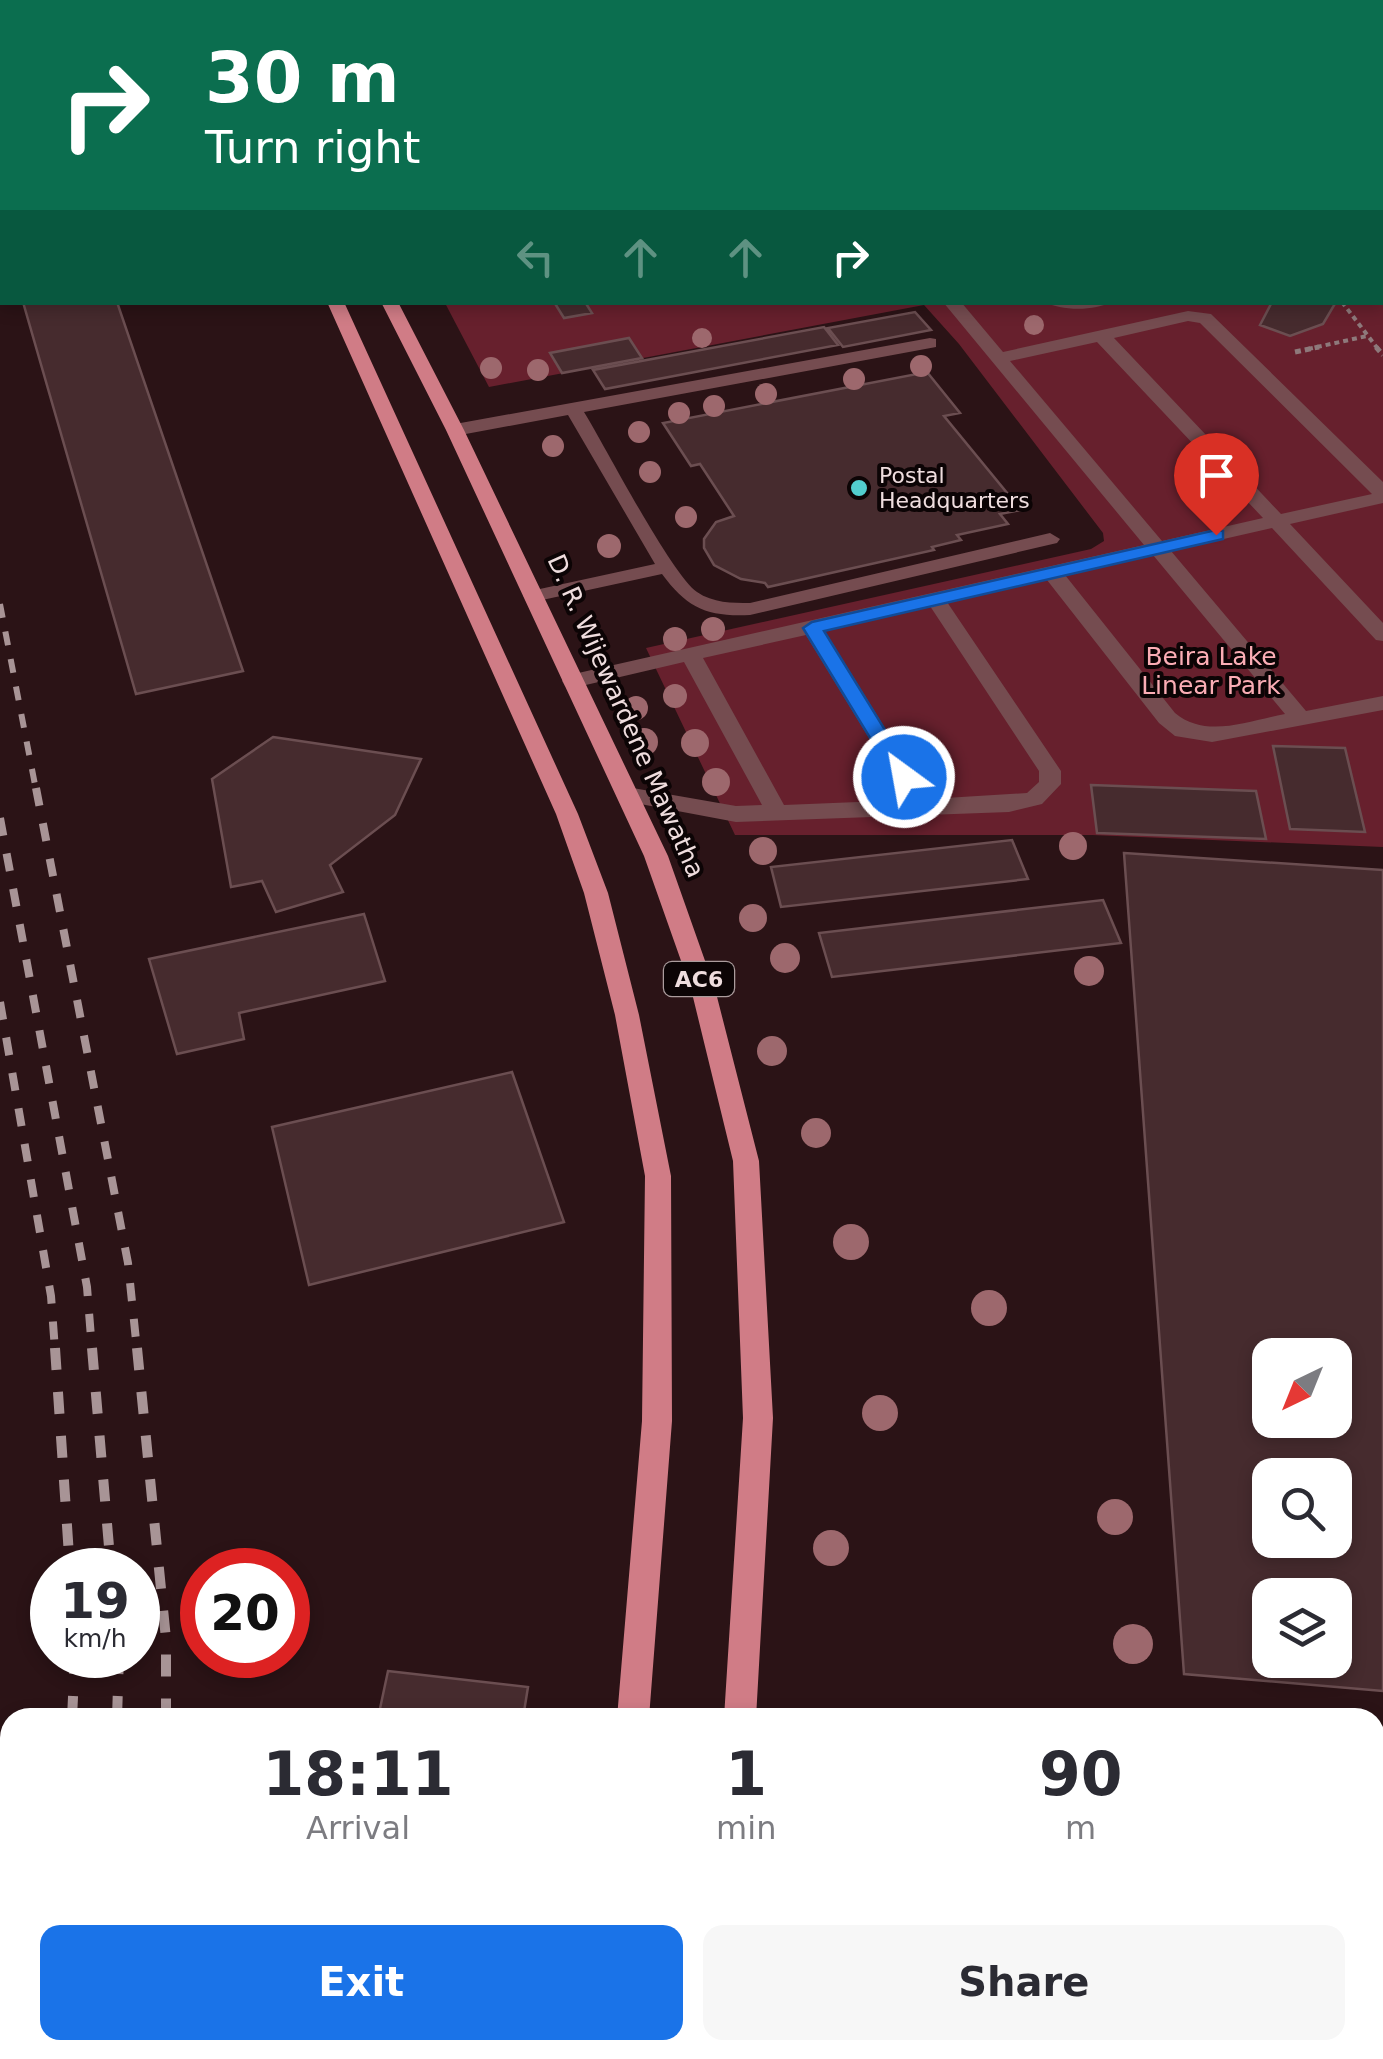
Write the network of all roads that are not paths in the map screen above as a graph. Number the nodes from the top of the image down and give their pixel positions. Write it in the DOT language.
graph roads {
  1 [pos="336,305"];
  2 [pos="391,305"];
  3 [pos="953,305"];
  4 [pos="1219,305"];
  5 [pos="1205,318"];
  6 [pos="1102,336"];
  7 [pos="930,343"];
  8 [pos="996,359"];
  9 [pos="573,408"];
  10 [pos="455,430"];
  11 [pos="1383,496"];
  12 [pos="1275,522"];
  13 [pos="1050,540"];
  14 [pos="1158,548"];
  15 [pos="667,567"];
  16 [pos="1052,573"];
  17 [pos="533,596"];
  18 [pos="935,599"];
  19 [pos="812,628"];
  20 [pos="1383,635"];
  21 [pos="691,656"];
  22 [pos="573,681"];
  23 [pos="1383,704"];
  24 [pos="1300,718"];
  25 [pos="627,795"];
  26 [pos="922,807"];
  27 [pos="777,812"];
  28 [pos="634,1708"];
  29 [pos="741,1708"];
  1 -- 28 [label="main road"];
  2 -- 10 [label="main road, D. R. Wijewardene Mawatha / AC6"];
  3 -- 8 [label="lane"];
  4 -- 5 [label="lane"];
  5 -- 6 [label="lane"];
  5 -- 11 [label="lane"];
  6 -- 8 [label="lane"];
  6 -- 12 [label="lane"];
  7 -- 9 [label="lane"];
  8 -- 14 [label="lane"];
  9 -- 10 [label="lane"];
  9 -- 15 [label="lane"];
  10 -- 17 [label="main road, D. R. Wijewardene Mawatha / AC6"];
  11 -- 12 [label="lane"];
  12 -- 14 [label="lane"];
  12 -- 20 [label="lane"];
  13 -- 15 [label="lane"];
  14 -- 16 [label="lane"];
  14 -- 24 [label="lane"];
  15 -- 17 [label="lane"];
  16 -- 18 [label="lane"];
  16 -- 24 [label="lane"];
  17 -- 22 [label="main road, D. R. Wijewardene Mawatha / AC6"];
  18 -- 19 [label="lane"];
  18 -- 26 [label="lane"];
  19 -- 21 [label="lane"];
  19 -- 26 [label="lane"];
  21 -- 22 [label="lane"];
  21 -- 27 [label="lane"];
  22 -- 25 [label="main road, D. R. Wijewardene Mawatha / AC6"];
  23 -- 24 [label="lane"];
  25 -- 27 [label="lane"];
  25 -- 29 [label="main road, D. R. Wijewardene Mawatha / AC6"];
  26 -- 27 [label="lane"];
}
